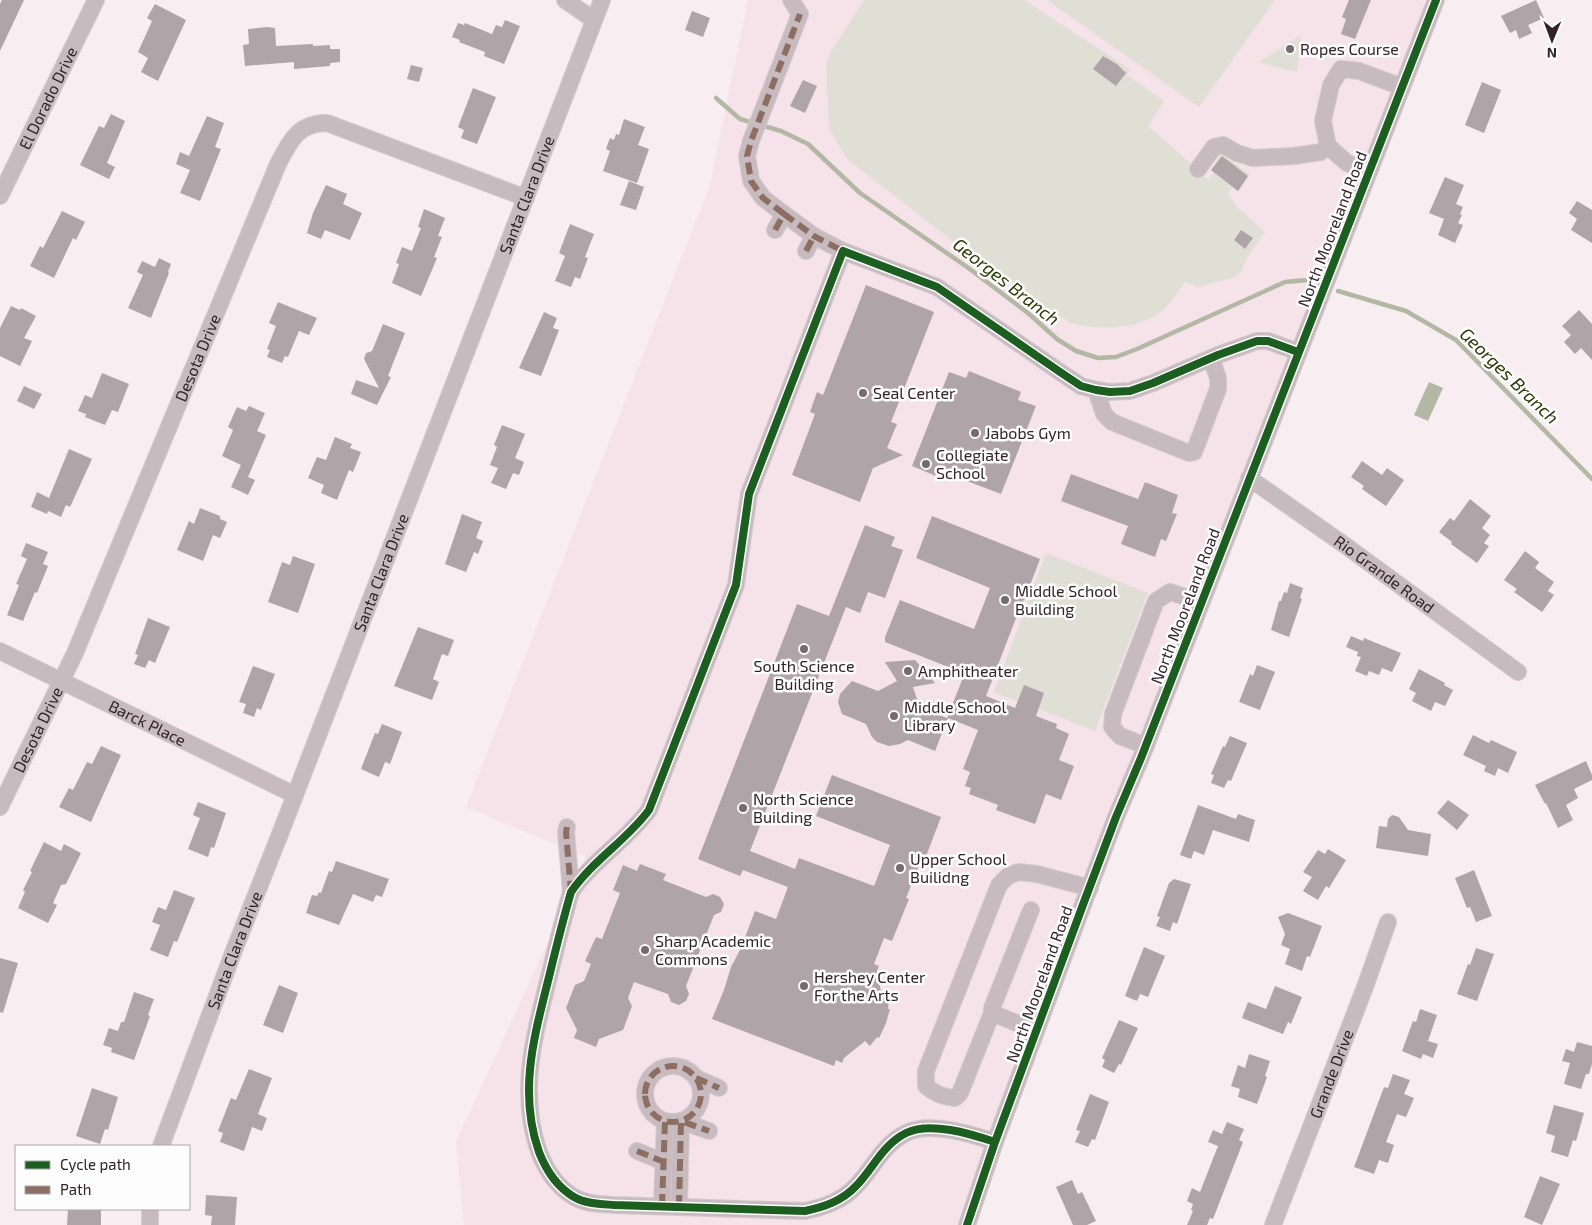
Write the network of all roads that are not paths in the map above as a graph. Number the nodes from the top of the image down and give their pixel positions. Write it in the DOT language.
graph roads {
  1 [pos="96,0"];
  2 [pos="565,0"];
  3 [pos="602,0"];
  4 [pos="790,0"];
  5 [pos="1436,0"];
  6 [pos="594,20"];
  7 [pos="1402,87"];
  8 [pos="1328,146"];
  9 [pos="1198,169"];
  10 [pos="1369,171"];
  11 [pos="0,196"];
  12 [pos="526,198"];
  13 [pos="784,214"];
  14 [pos="775,230"];
  15 [pos="814,236"];
  16 [pos="843,250"];
  17 [pos="806,251"];
  18 [pos="1298,352"];
  19 [pos="1211,358"];
  20 [pos="1096,390"];
  21 [pos="1249,478"];
  22 [pos="1201,602"];
  23 [pos="0,651"];
  24 [pos="1518,672"];
  25 [pos="62,681"];
  26 [pos="1146,746"];
  27 [pos="294,796"];
  28 [pos="0,806"];
  29 [pos="567,827"];
  30 [pos="1090,888"];
  31 [pos="571,892"];
  32 [pos="1031,910"];
  33 [pos="1388,922"];
  34 [pos="992,1014"];
  35 [pos="1036,1031"];
  36 [pos="696,1078"];
  37 [pos="719,1088"];
  38 [pos="673,1121"];
  39 [pos="709,1131"];
  40 [pos="996,1142"];
  41 [pos="161,1145"];
  42 [pos="637,1151"];
  43 [pos="664,1162"];
  44 [pos="662,1206"];
  45 [pos="679,1207"];
  46 [pos="150,1210"];
  47 [pos="150,1225"];
  48 [pos="967,1225"];
  49 [pos="1273,1225"];
  1 -- 11 [label="street, El Dorado Drive"];
  2 -- 6 [label="street"];
  3 -- 6 [label="street, Santa Clara Drive"];
  4 -- 13 [label="street"];
  5 -- 7 [label="street, North Mooreland Road"];
  6 -- 12 [label="street, Santa Clara Drive"];
  7 -- 8 [label="street"];
  7 -- 10 [label="street, North Mooreland Road"];
  8 -- 9 [label="street"];
  8 -- 10 [label="street"];
  10 -- 18 [label="street, North Mooreland Road"];
  12 -- 25 [label="street, Desota Drive"];
  12 -- 27 [label="street, Santa Clara Drive"];
  13 -- 14 [label="street"];
  13 -- 15 [label="street"];
  15 -- 16 [label="street"];
  15 -- 17 [label="street"];
  16 -- 20 [label="street"];
  16 -- 31 [label="street"];
  18 -- 19 [label="street"];
  18 -- 21 [label="street, North Mooreland Road"];
  19 -- 20 [label="street"];
  19 -- 20 [label="street"];
  21 -- 22 [label="street, North Mooreland Road"];
  21 -- 24 [label="street, Rio Grande Road"];
  22 -- 26 [label="street, North Mooreland Road"];
  22 -- 26 [label="street"];
  23 -- 25 [label="street, Barck Place"];
  25 -- 27 [label="street, Barck Place"];
  25 -- 28 [label="street, Desota Drive"];
  26 -- 30 [label="street, North Mooreland Road"];
  27 -- 41 [label="street, Santa Clara Drive"];
  29 -- 31 [label="street"];
  30 -- 34 [label="street"];
  30 -- 35 [label="street, North Mooreland Road"];
  31 -- 44 [label="street"];
  32 -- 34 [label="street"];
  33 -- 49 [label="street, Grande Drive"];
  34 -- 35 [label="street"];
  35 -- 40 [label="street, North Mooreland Road"];
  36 -- 37 [label="street"];
  36 -- 38 [label="street"];
  36 -- 38 [label="street"];
  38 -- 39 [label="street"];
  38 -- 43 [label="street"];
  38 -- 45 [label="street"];
  40 -- 45 [label="street"];
  40 -- 48 [label="street, North Mooreland Road"];
  42 -- 43 [label="street"];
  43 -- 44 [label="street"];
  44 -- 45 [label="street"];
  46 -- 47 [label="street"];
}
